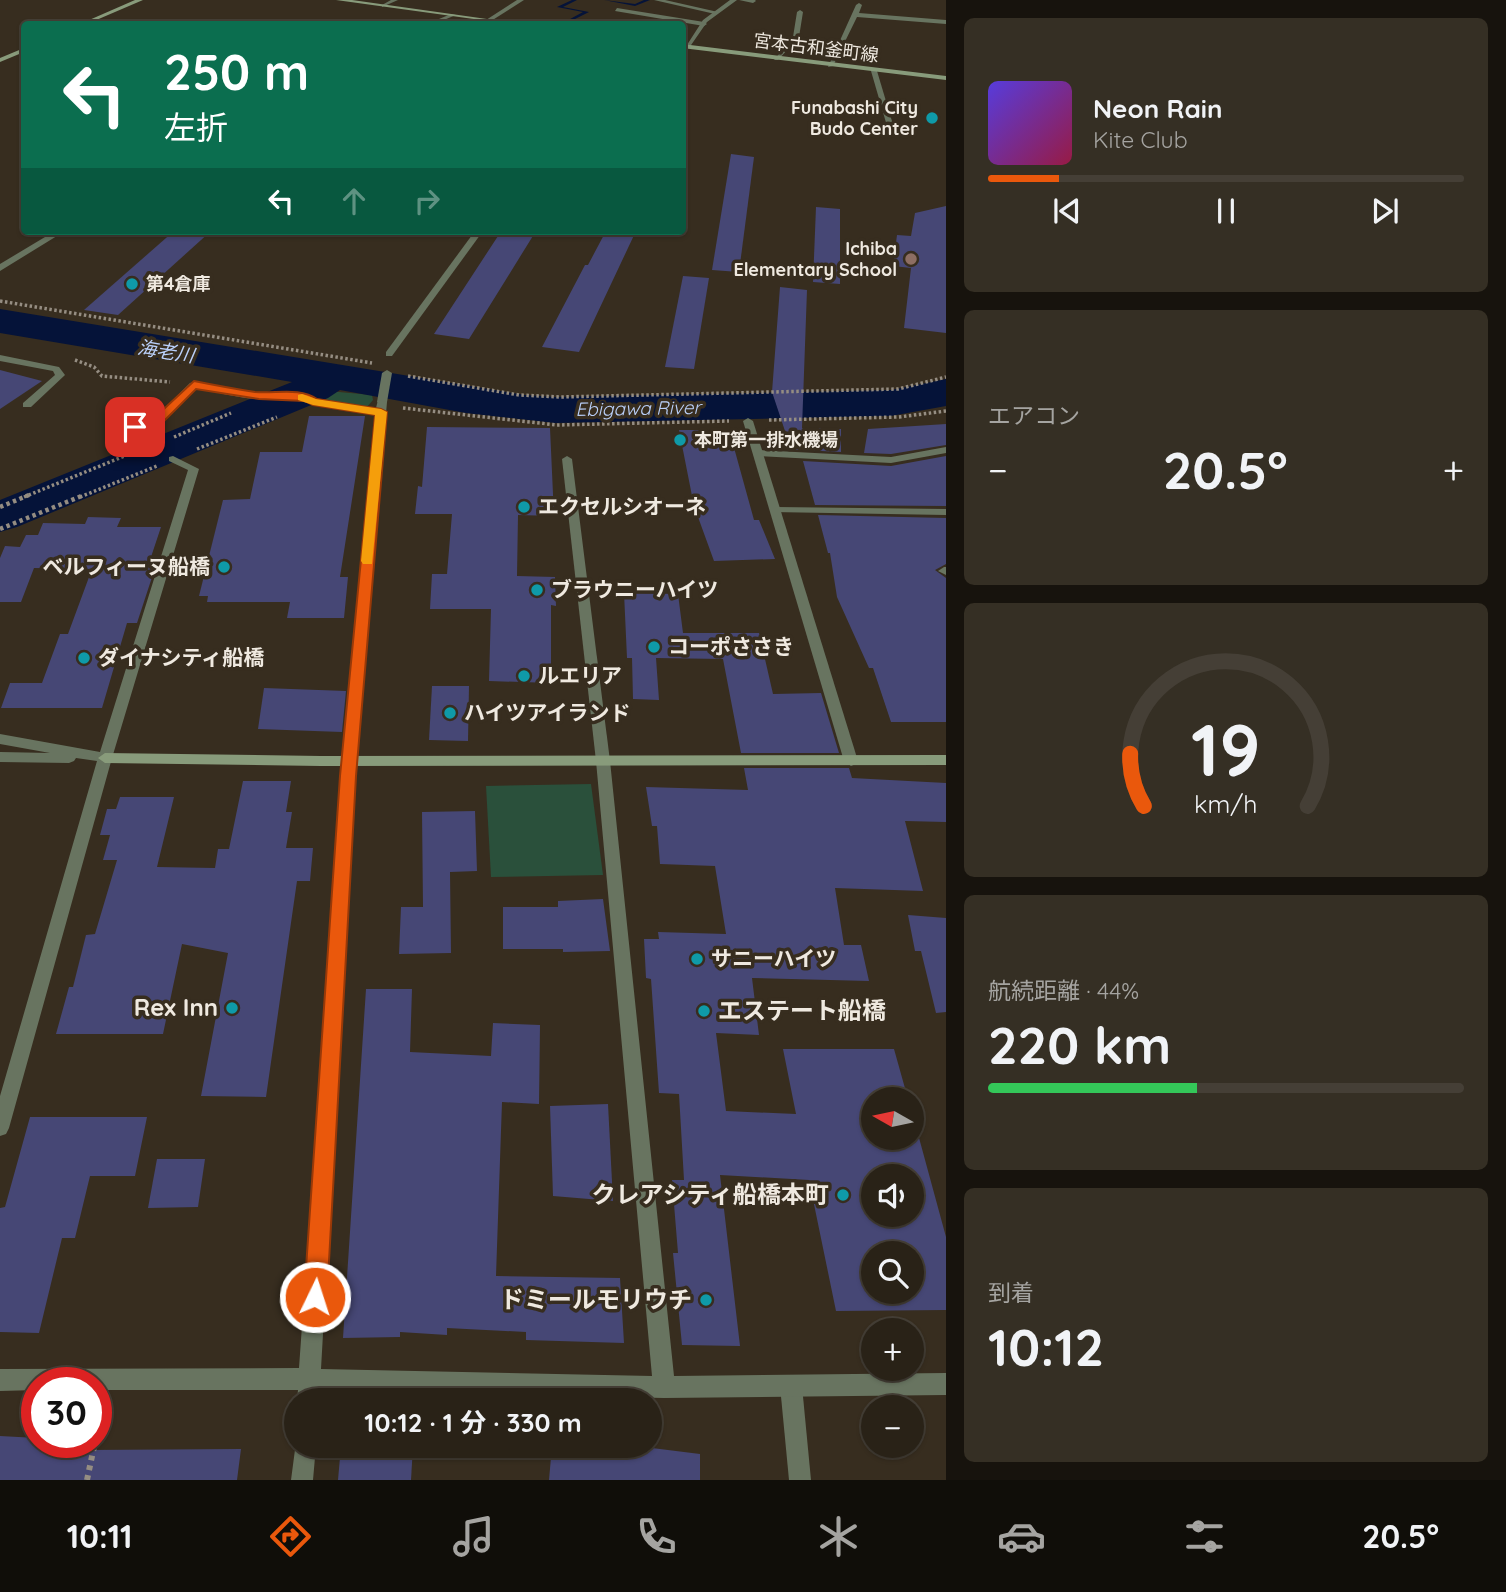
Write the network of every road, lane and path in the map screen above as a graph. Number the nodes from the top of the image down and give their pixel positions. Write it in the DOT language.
graph roads {
  1 [pos="140,0"];
  2 [pos="339,0"];
  3 [pos="395,0"];
  4 [pos="521,0"];
  5 [pos="657,0"];
  6 [pos="734,0"];
  7 [pos="742,0"];
  8 [pos="753,1"];
  9 [pos="859,5"];
  10 [pos="384,6"];
  11 [pos="617,10"];
  12 [pos="715,12"];
  13 [pos="800,12"];
  14 [pos="453,15"];
  15 [pos="856,15"];
  16 [pos="489,20"];
  17 [pos="90,21"];
  18 [pos="438,21"];
  19 [pos="453,21"];
  20 [pos="497,21"];
  21 [pos="685,21"];
  22 [pos="686,21"];
  23 [pos="946,22"];
  24 [pos="704,24"];
  25 [pos="686,46"];
  26 [pos="686,47"];
  27 [pos="21,51"];
  28 [pos="776,59"];
  29 [pos="0,60"];
  30 [pos="831,66"];
  31 [pos="874,71"];
  32 [pos="946,78"];
  33 [pos="891,127"];
  34 [pos="54,235"];
  35 [pos="476,235"];
  36 [pos="0,268"];
  37 [pos="0,301"];
  38 [pos="389,354"];
  39 [pos="0,358"];
  40 [pos="71,359"];
  41 [pos="374,363"];
  42 [pos="387,373"];
  43 [pos="946,377"];
  44 [pos="175,383"];
  45 [pos="279,395"];
  46 [pos="27,405"];
  47 [pos="382,407"];
  48 [pos="946,411"];
  49 [pos="748,421"];
  50 [pos="112,434"];
  51 [pos="162,441"];
  52 [pos="150,446"];
  53 [pos="946,450"];
  54 [pos="758,453"];
  55 [pos="173,459"];
  56 [pos="567,459"];
  57 [pos="0,507"];
  58 [pos="776,510"];
  59 [pos="946,512"];
  60 [pos="0,739"];
  61 [pos="0,757"];
  62 [pos="105,758"];
  63 [pos="349,761"];
  64 [pos="603,761"];
  65 [pos="851,761"];
  66 [pos="946,761"];
  67 [pos="0,1128"];
  68 [pos="0,1380"];
  69 [pos="946,1384"];
  70 [pos="791,1386"];
  71 [pos="664,1387"];
  72 [pos="309,1388"];
  73 [pos="546,1388"];
  74 [pos="284,1389"];
  75 [pos="92,1458"];
  76 [pos="304,1458"];
  77 [pos="87,1480"];
  78 [pos="302,1480"];
  79 [pos="800,1480"];
  1 -- 17 [label="street"];
  2 -- 10 [label="street"];
  3 -- 10 [label="street"];
  4 -- 16 [label="street"];
  5 -- 12 [label="street"];
  6 -- 12 [label="street"];
  7 -- 8 [label="street"];
  9 -- 15 [label="street"];
  10 -- 14 [label="street"];
  11 -- 21 [label="street"];
  12 -- 24 [label="street"];
  13 -- 28 [label="street"];
  14 -- 16 [label="street"];
  14 -- 18 [label="street"];
  14 -- 19 [label="street"];
  15 -- 23 [label="street"];
  15 -- 30 [label="street"];
  16 -- 20 [label="street"];
  22 -- 24 [label="street"];
  24 -- 25 [label="street"];
  26 -- 28 [label="street, 宮本古和釜町線"];
  27 -- 29 [label="street"];
  28 -- 30 [label="street, 宮本古和釜町線"];
  30 -- 31 [label="street, 宮本古和釜町線"];
  31 -- 32 [label="street, 宮本古和釜町線"];
  31 -- 33 [label="street"];
  34 -- 36 [label="street"];
  35 -- 38 [label="street"];
  37 -- 41 [label="path"];
  39 -- 46 [label="street"];
  40 -- 44 [label="path"];
  42 -- 43 [label="path"];
  42 -- 47 [label="street"];
  45 -- 47 [label="street"];
  45 -- 50 [label="street"];
  45 -- 51 [label="path"];
  47 -- 49 [label="path"];
  47 -- 63 [label="street"];
  48 -- 49 [label="path"];
  49 -- 54 [label="street"];
  52 -- 57 [label="path"];
  53 -- 54 [label="street"];
  54 -- 58 [label="street"];
  55 -- 62 [label="street"];
  56 -- 64 [label="street"];
  58 -- 59 [label="street"];
  58 -- 65 [label="street"];
  60 -- 62 [label="street"];
  61 -- 62 [label="street"];
  62 -- 63 [label="street"];
  62 -- 67 [label="street"];
  63 -- 64 [label="street"];
  63 -- 72 [label="street"];
  64 -- 65 [label="street"];
  64 -- 71 [label="street"];
  65 -- 66 [label="street"];
  68 -- 74 [label="street"];
  69 -- 70 [label="street"];
  70 -- 71 [label="street"];
  70 -- 79 [label="street"];
  71 -- 73 [label="street"];
  75 -- 77 [label="path"];
  76 -- 78 [label="street"];
}
